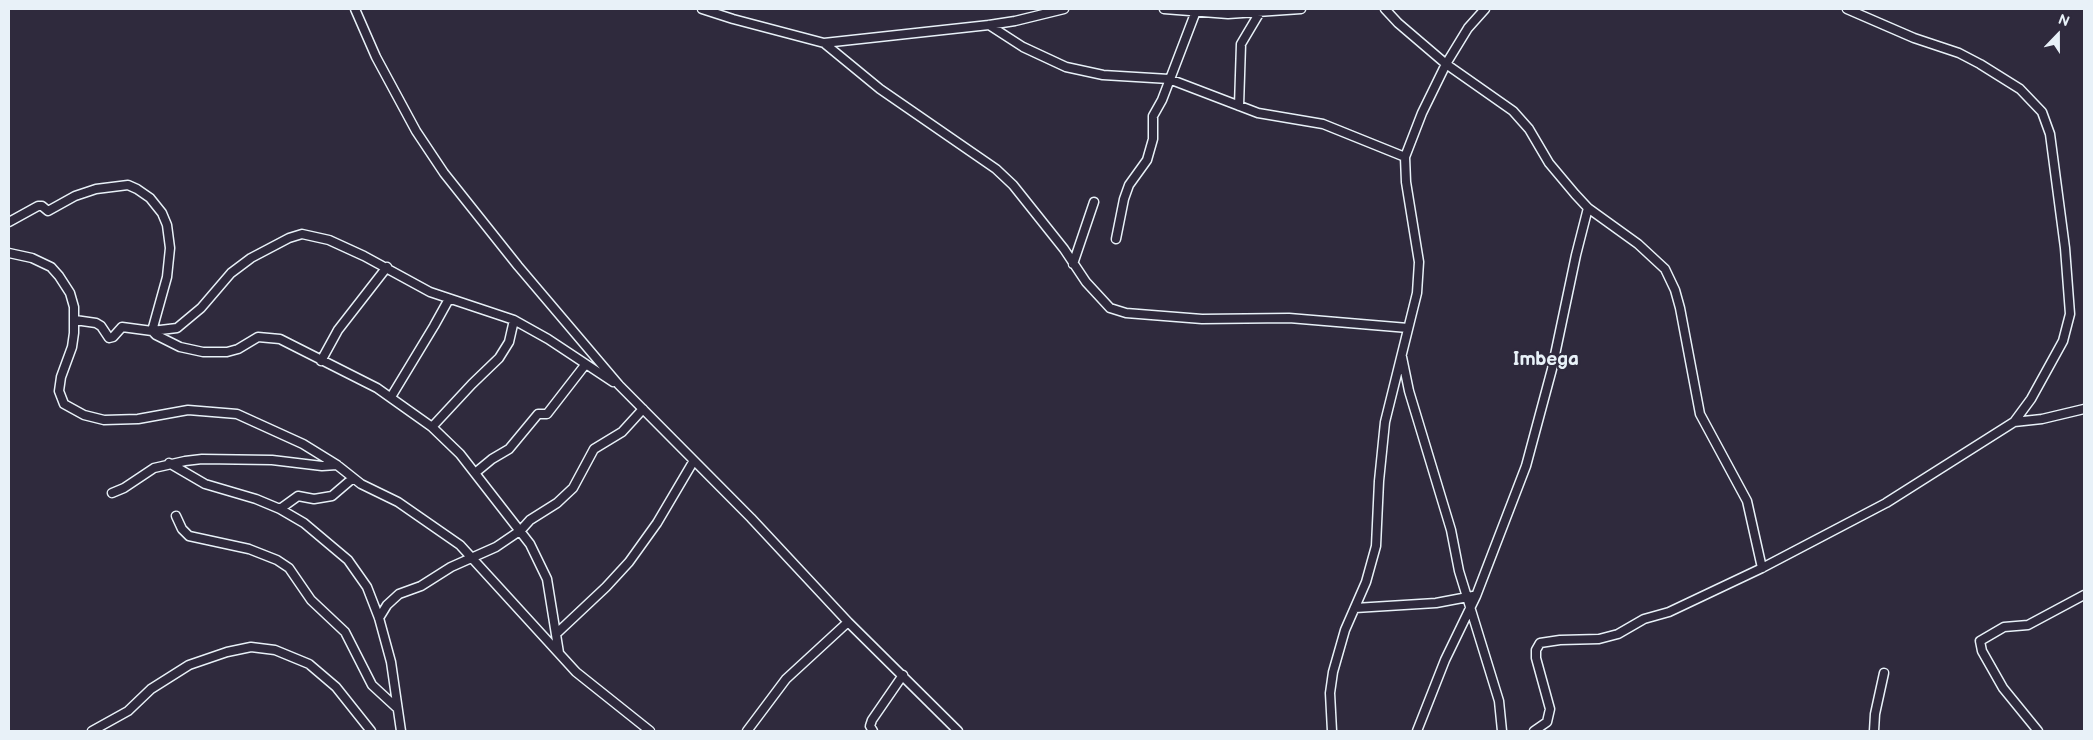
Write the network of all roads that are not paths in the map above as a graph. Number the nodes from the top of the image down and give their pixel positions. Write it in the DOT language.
graph roads {
  1 [pos="355,9"];
  2 [pos="702,9"];
  3 [pos="1064,9"];
  4 [pos="1164,9"];
  5 [pos="1301,9"];
  6 [pos="1385,9"];
  7 [pos="1485,9"];
  8 [pos="1847,9"];
  9 [pos="1196,11"];
  10 [pos="1260,12"];
  11 [pos="989,25"];
  12 [pos="824,43"];
  13 [pos="1446,64"];
  14 [pos="1169,80"];
  15 [pos="1239,106"];
  16 [pos="1405,157"];
  17 [pos="1094,202"];
  18 [pos="1588,208"];
  19 [pos="9,222"];
  20 [pos="1116,239"];
  21 [pos="9,253"];
  22 [pos="1073,264"];
  23 [pos="387,267"];
  24 [pos="449,299"];
  25 [pos="75,320"];
  26 [pos="514,320"];
  27 [pos="1408,328"];
  28 [pos="152,331"];
  29 [pos="1401,352"];
  30 [pos="321,361"];
  31 [pos="584,365"];
  32 [pos="619,386"];
  33 [pos="391,397"];
  34 [pos="2084,408"];
  35 [pos="643,409"];
  36 [pos="2014,422"];
  37 [pos="432,427"];
  38 [pos="693,462"];
  39 [pos="169,463"];
  40 [pos="337,465"];
  41 [pos="475,473"];
  42 [pos="353,478"];
  43 [pos="112,493"];
  44 [pos="280,508"];
  45 [pos="176,516"];
  46 [pos="521,530"];
  47 [pos="474,558"];
  48 [pos="1762,568"];
  49 [pos="2084,595"];
  50 [pos="1476,596"];
  51 [pos="1468,597"];
  52 [pos="1471,607"];
  53 [pos="1355,608"];
  54 [pos="379,618"];
  55 [pos="848,622"];
  56 [pos="556,634"];
  57 [pos="559,653"];
  58 [pos="1884,673"];
  59 [pos="903,675"];
  60 [pos="397,708"];
  61 [pos="639,727"];
  62 [pos="92,731"];
  63 [pos="371,731"];
  64 [pos="401,731"];
  65 [pos="650,731"];
  66 [pos="746,731"];
  67 [pos="873,731"];
  68 [pos="958,731"];
  69 [pos="1332,731"];
  70 [pos="1417,731"];
  71 [pos="1502,731"];
  72 [pos="1534,731"];
  73 [pos="1874,731"];
  74 [pos="2038,731"];
  1 -- 32 [label="street"];
  2 -- 12 [label="street"];
  3 -- 11 [label="street"];
  4 -- 9 [label="street"];
  5 -- 10 [label="street"];
  6 -- 13 [label="street"];
  7 -- 13 [label="street"];
  8 -- 36 [label="street"];
  9 -- 10 [label="street"];
  9 -- 14 [label="street"];
  10 -- 15 [label="street"];
  11 -- 12 [label="street"];
  11 -- 14 [label="street"];
  12 -- 22 [label="street"];
  13 -- 16 [label="street"];
  13 -- 18 [label="street"];
  14 -- 15 [label="street"];
  14 -- 20 [label="street"];
  15 -- 16 [label="street"];
  16 -- 27 [label="street"];
  17 -- 22 [label="street"];
  18 -- 48 [label="street"];
  18 -- 50 [label="street"];
  19 -- 28 [label="street"];
  21 -- 25 [label="street"];
  22 -- 27 [label="street"];
  23 -- 24 [label="street"];
  23 -- 28 [label="street"];
  23 -- 30 [label="street"];
  24 -- 26 [label="street"];
  24 -- 33 [label="street"];
  25 -- 28 [label="street"];
  25 -- 40 [label="street"];
  26 -- 31 [label="street"];
  26 -- 37 [label="street"];
  27 -- 29 [label="street"];
  28 -- 30 [label="street"];
  29 -- 51 [label="street"];
  29 -- 53 [label="street"];
  30 -- 33 [label="street"];
  31 -- 32 [label="street"];
  31 -- 41 [label="street"];
  32 -- 35 [label="street"];
  33 -- 37 [label="street"];
  34 -- 36 [label="street"];
  35 -- 38 [label="street"];
  35 -- 46 [label="street"];
  36 -- 48 [label="street"];
  37 -- 41 [label="street"];
  38 -- 55 [label="street"];
  38 -- 56 [label="street"];
  39 -- 40 [label="street"];
  39 -- 43 [label="street"];
  39 -- 44 [label="street"];
  40 -- 42 [label="street"];
  41 -- 46 [label="street"];
  42 -- 44 [label="street"];
  42 -- 47 [label="street"];
  44 -- 54 [label="street"];
  45 -- 60 [label="street"];
  46 -- 47 [label="street"];
  46 -- 56 [label="street"];
  47 -- 54 [label="street"];
  47 -- 57 [label="street"];
  48 -- 72 [label="street"];
  49 -- 74 [label="street"];
  50 -- 51 [label="street"];
  50 -- 52 [label="street"];
  51 -- 52 [label="street"];
  51 -- 53 [label="street"];
  52 -- 70 [label="street"];
  52 -- 71 [label="street"];
  53 -- 69 [label="street"];
  54 -- 60 [label="street"];
  55 -- 59 [label="street"];
  55 -- 66 [label="street"];
  56 -- 57 [label="street"];
  57 -- 61 [label="street"];
  58 -- 73 [label="street"];
  59 -- 67 [label="street"];
  59 -- 68 [label="street"];
  60 -- 64 [label="street"];
  61 -- 65 [label="street"];
  62 -- 63 [label="street"];
}
